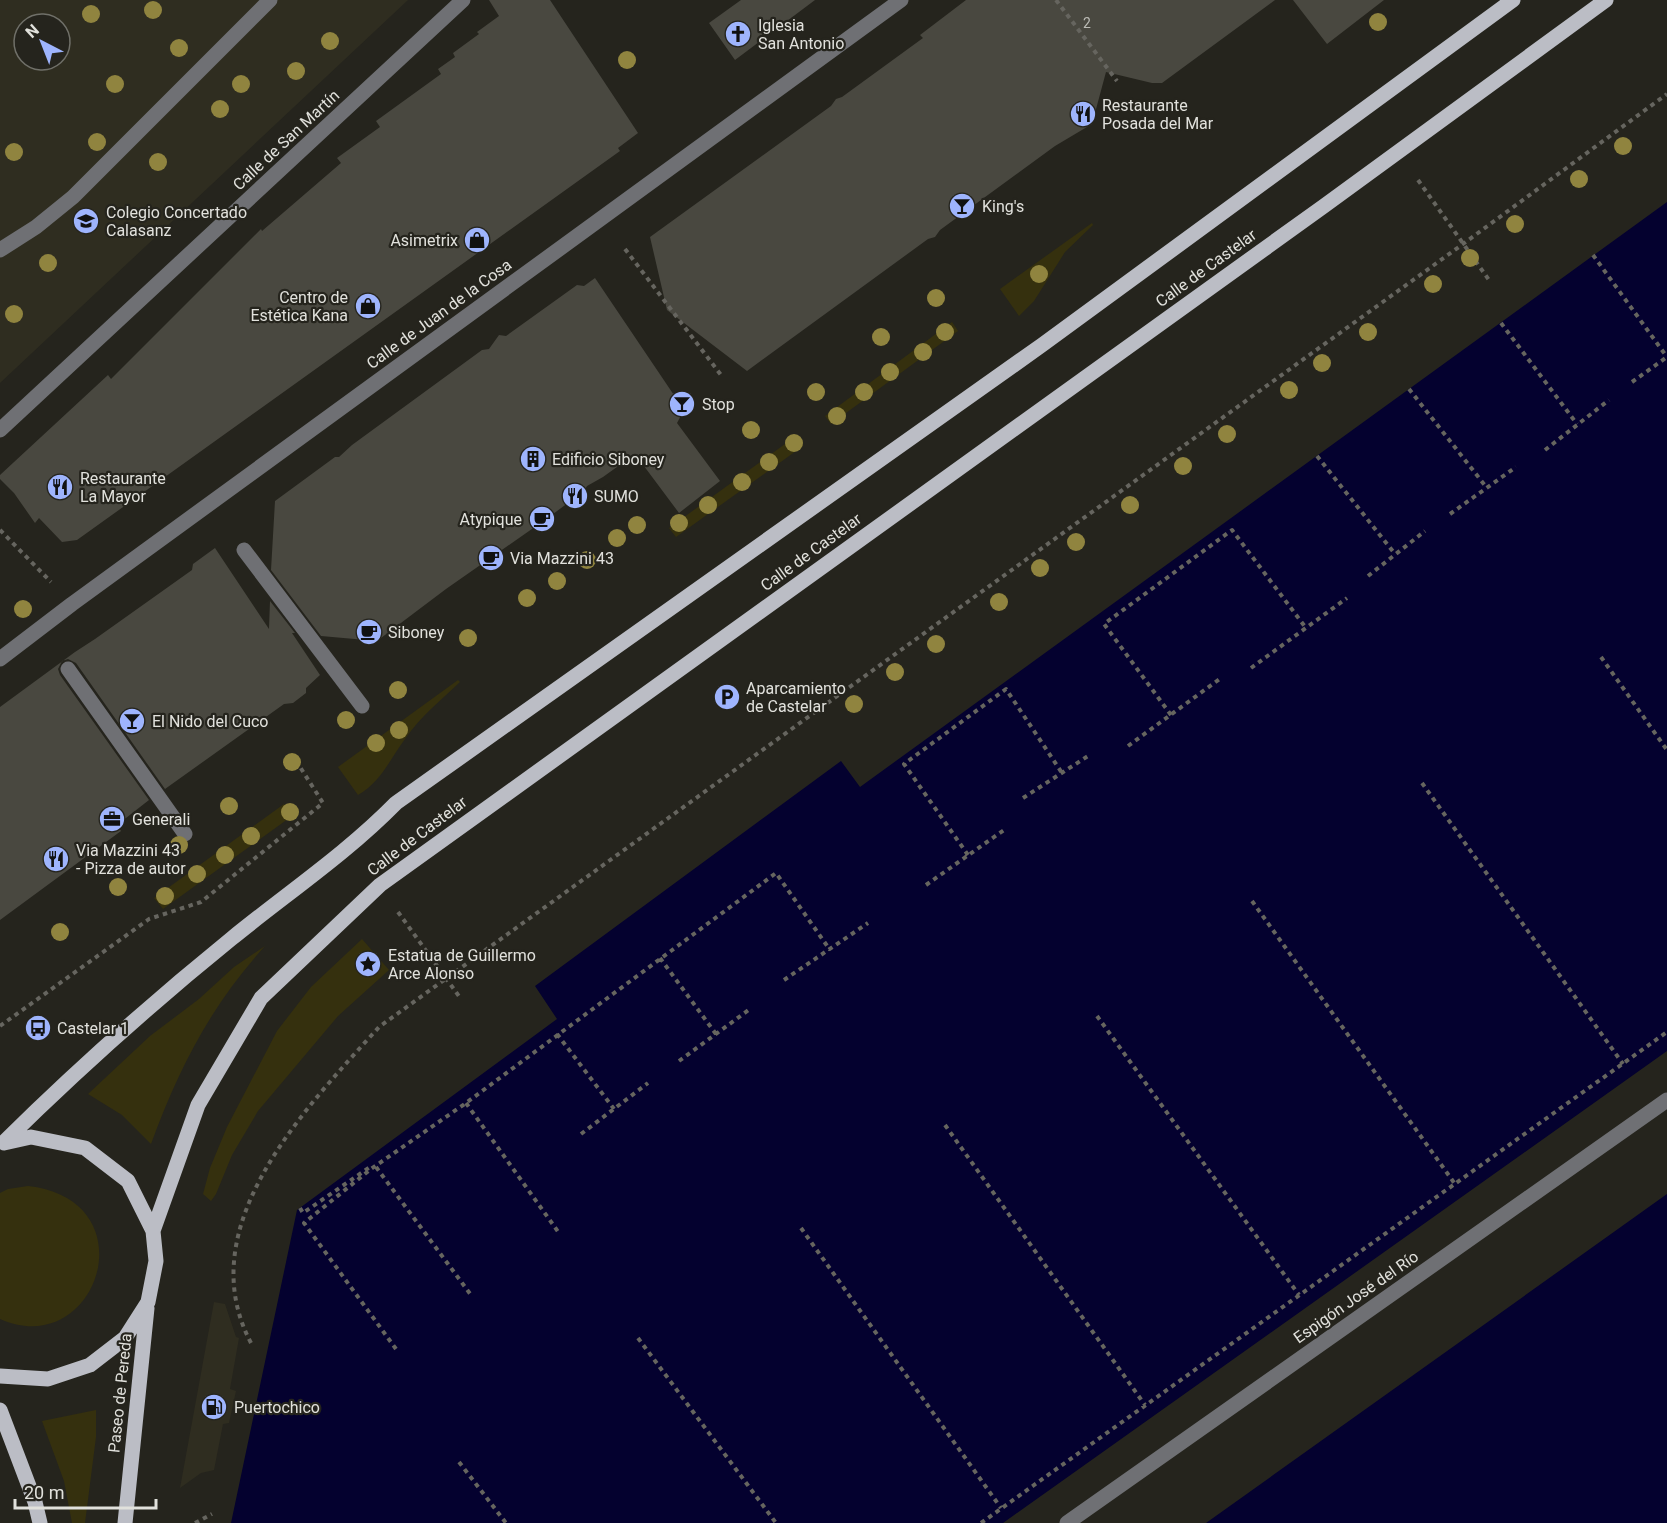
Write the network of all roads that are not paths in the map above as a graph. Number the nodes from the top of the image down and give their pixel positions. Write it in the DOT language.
graph roads {
  1 [pos="270,0"];
  2 [pos="464,0"];
  3 [pos="902,0"];
  4 [pos="1513,0"];
  5 [pos="1606,0"];
  6 [pos="0,250"];
  7 [pos="0,430"];
  8 [pos="244,550"];
  9 [pos="0,659"];
  10 [pos="68,669"];
  11 [pos="362,706"];
  12 [pos="184,834"];
  13 [pos="1667,1100"];
  14 [pos="2,1144"];
  15 [pos="153,1231"];
  16 [pos="148,1302"];
  17 [pos="0,1376"];
  18 [pos="0,1410"];
  19 [pos="40,1523"];
  20 [pos="125,1523"];
  21 [pos="1067,1523"];
  1 -- 6 [label="street"];
  2 -- 7 [label="street, Calle de San Martín"];
  3 -- 9 [label="street, Calle de Juan de la Cosa"];
  4 -- 14 [label="main road, Calle de Castelar"];
  5 -- 15 [label="main road, Calle de Castelar"];
  8 -- 11 [label="street"];
  10 -- 12 [label="street"];
  13 -- 21 [label="street, Espigón José del Río"];
  14 -- 15 [label="main road"];
  15 -- 16 [label="main road, Paseo de Pereda"];
  16 -- 17 [label="main road"];
  16 -- 20 [label="main road, Paseo de Pereda"];
  18 -- 19 [label="main road"];
}
